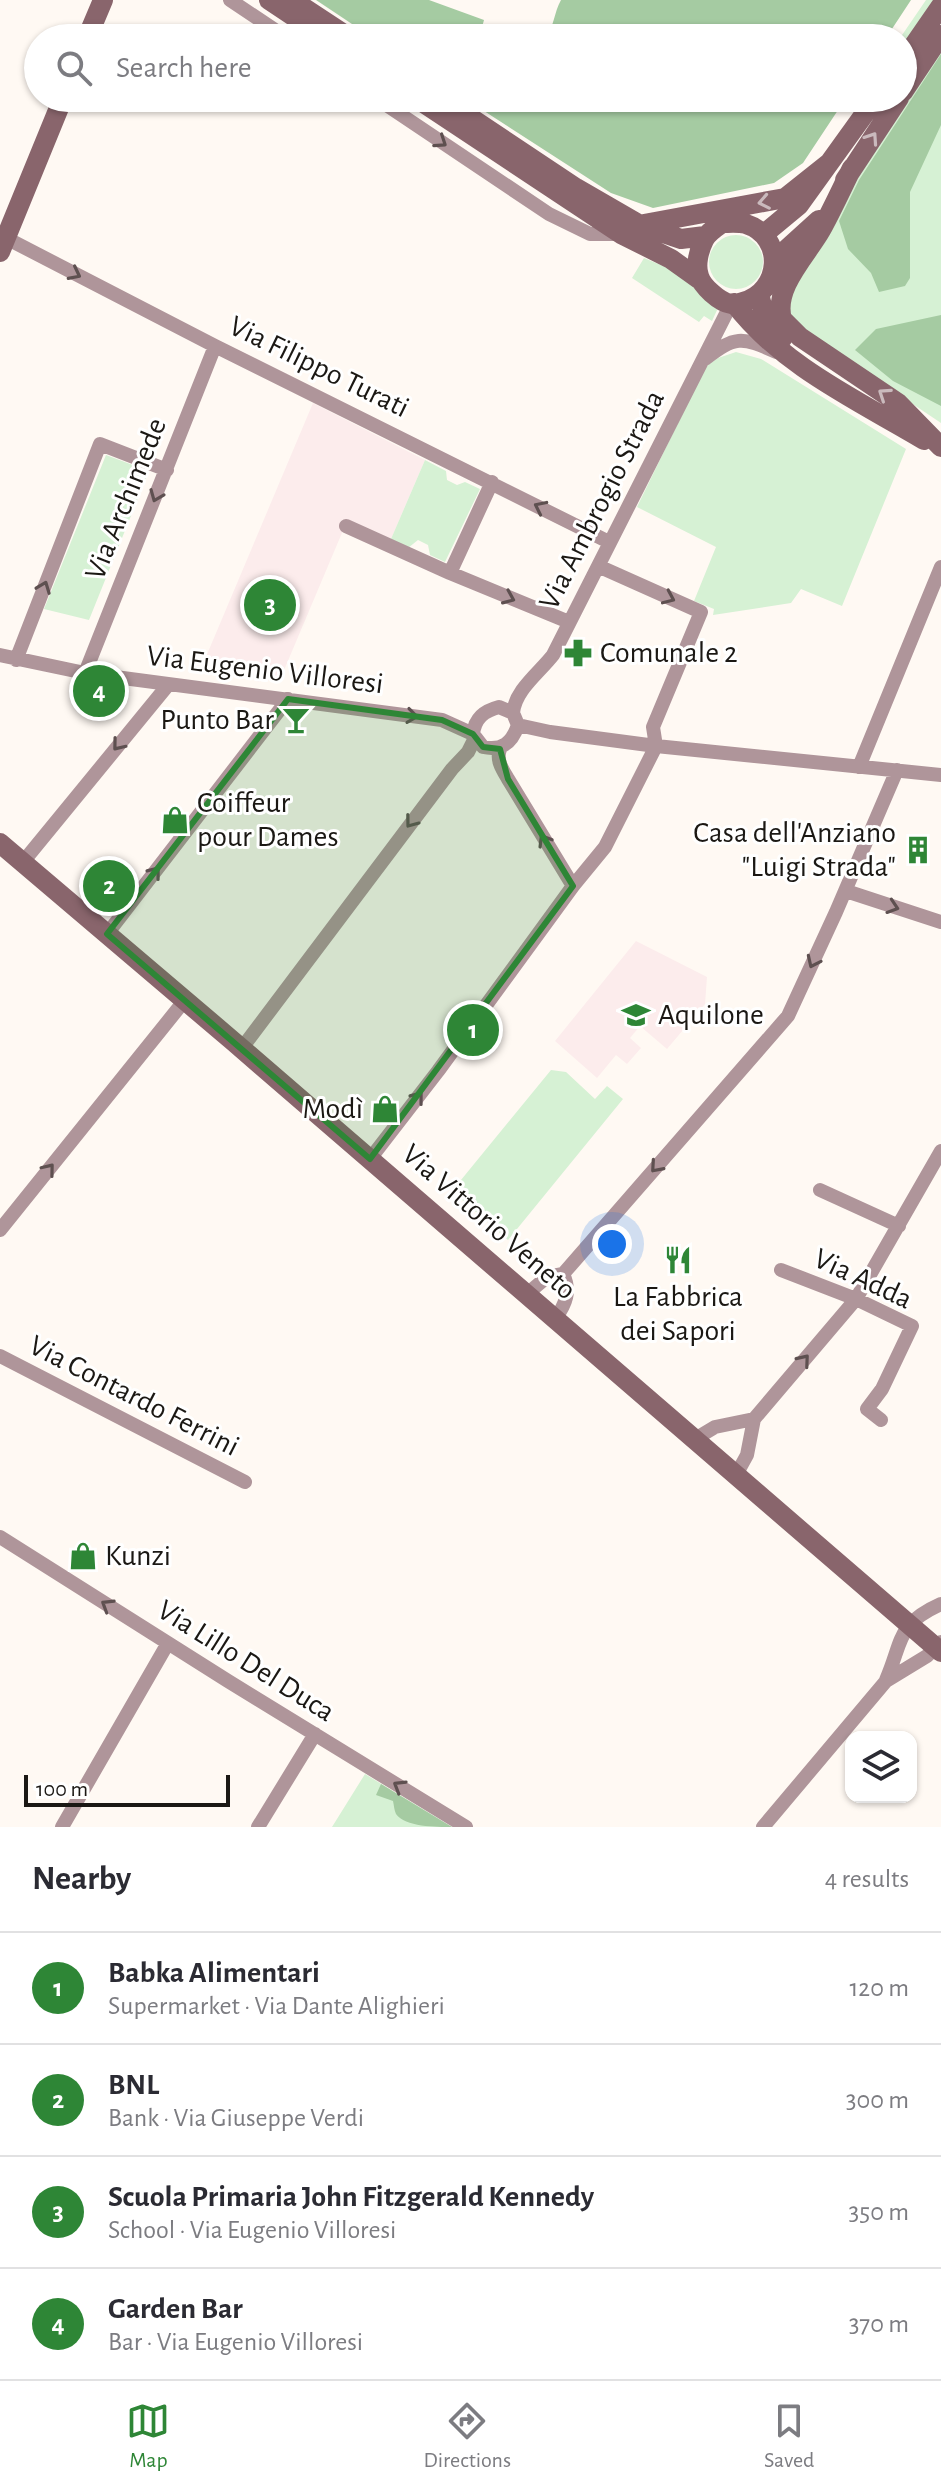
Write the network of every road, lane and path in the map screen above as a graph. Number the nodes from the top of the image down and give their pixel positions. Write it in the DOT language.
graph roads {
  1 [pos="103,0"];
  2 [pos="230,0"];
  3 [pos="269,0"];
  4 [pos="292,0"];
  5 [pos="941,6"];
  6 [pos="93,24"];
  7 [pos="266,24"];
  8 [pos="305,24"];
  9 [pos="329,24"];
  10 [pos="941,35"];
  11 [pos="917,41"];
  12 [pos="917,71"];
  13 [pos="57,112"];
  14 [pos="397,112"];
  15 [pos="439,112"];
  16 [pos="462,112"];
  17 [pos="866,112"];
  18 [pos="890,112"];
  19 [pos="829,163"];
  20 [pos="852,168"];
  21 [pos="631,229"];
  22 [pos="764,234"];
  23 [pos="705,236"];
  24 [pos="3,245"];
  25 [pos="775,266"];
  26 [pos="699,279"];
  27 [pos="759,294"];
  28 [pos="732,304"];
  29 [pos="215,346"];
  30 [pos="784,356"];
  31 [pos="701,362"];
  32 [pos="824,381"];
  33 [pos="941,449"];
  34 [pos="167,470"];
  35 [pos="492,482"];
  36 [pos="346,526"];
  37 [pos="609,542"];
  38 [pos="598,566"];
  39 [pos="941,567"];
  40 [pos="450,573"];
  41 [pos="569,622"];
  42 [pos="0,655"];
  43 [pos="16,660"];
  44 [pos="85,673"];
  45 [pos="168,685"];
  46 [pos="288,699"];
  47 [pos="515,719"];
  48 [pos="550,732"];
  49 [pos="474,736"];
  50 [pos="505,745"];
  51 [pos="656,746"];
  52 [pos="859,767"];
  53 [pos="897,770"];
  54 [pos="941,775"];
  55 [pos="0,843"];
  56 [pos="23,862"];
  57 [pos="573,886"];
  58 [pos="846,891"];
  59 [pos="941,922"];
  60 [pos="107,934"];
  61 [pos="185,1000"];
  62 [pos="242,1048"];
  63 [pos="941,1151"];
  64 [pos="370,1159"];
  65 [pos="820,1190"];
  66 [pos="899,1226"];
  67 [pos="0,1230"];
  68 [pos="781,1270"];
  69 [pos="563,1274"];
  70 [pos="527,1294"];
  71 [pos="856,1299"];
  72 [pos="555,1319"];
  73 [pos="0,1356"];
  74 [pos="754,1419"];
  75 [pos="881,1420"];
  76 [pos="695,1439"];
  77 [pos="736,1475"];
  78 [pos="245,1482"];
  79 [pos="0,1537"];
  80 [pos="941,1604"];
  81 [pos="909,1624"];
  82 [pos="168,1643"];
  83 [pos="939,1647"];
  84 [pos="886,1681"];
  85 [pos="315,1734"];
  86 [pos="62,1827"];
  87 [pos="258,1827"];
  88 [pos="466,1827"];
  89 [pos="763,1827"];
  1 -- 6 [label="street"];
  2 -- 7 [label="street"];
  3 -- 8 [label="street"];
  4 -- 9 [label="street"];
  5 -- 11 [label="street"];
  10 -- 12 [label="street"];
  13 -- 24 [label="street"];
  14 -- 21 [label="street, one-way"];
  15 -- 21 [label="street"];
  16 -- 21 [label="street"];
  17 -- 19 [label="street"];
  20 -- 18 [label="street, one-way"];
  19 -- 21 [label="street, one-way"];
  19 -- 22 [label="street"];
  20 -- 25 [label="street"];
  33 -- 20 [label="street, one-way"];
  21 -- 23 [label="street"];
  21 -- 26 [label="street"];
  22 -- 23 [label="street"];
  22 -- 25 [label="street"];
  23 -- 26 [label="street"];
  24 -- 29 [label="street, Via Filippo Turati, one-way"];
  25 -- 27 [label="street"];
  26 -- 28 [label="street"];
  27 -- 28 [label="street"];
  27 -- 32 [label="street"];
  28 -- 30 [label="street"];
  28 -- 31 [label="street, Via Ambrogio Strada"];
  29 -- 34 [label="street, Via Archimede"];
  29 -- 35 [label="street, Via Filippo Turati"];
  30 -- 31 [label="street"];
  30 -- 32 [label="street"];
  31 -- 37 [label="street, Via Ambrogio Strada"];
  32 -- 33 [label="street"];
  43 -- 34 [label="street, one-way"];
  34 -- 44 [label="street, Via Archimede, one-way"];
  37 -- 35 [label="street, Via Filippo Turati, one-way"];
  35 -- 40 [label="street"];
  36 -- 40 [label="street"];
  37 -- 38 [label="street, Via Ambrogio Strada"];
  38 -- 41 [label="street, Via Ambrogio Strada"];
  38 -- 51 [label="street, one-way"];
  39 -- 52 [label="street"];
  40 -- 41 [label="street, one-way"];
  41 -- 47 [label="street, Via Ambrogio Strada"];
  42 -- 43 [label="street, Via Eugenio Villoresi"];
  43 -- 44 [label="street, Via Eugenio Villoresi"];
  44 -- 45 [label="street, Via Eugenio Villoresi"];
  45 -- 46 [label="street, Via Eugenio Villoresi"];
  45 -- 56 [label="street, one-way"];
  46 -- 49 [label="street, Via Eugenio Villoresi, one-way"];
  60 -- 46 [label="street, one-way"];
  47 -- 48 [label="street"];
  47 -- 49 [label="street"];
  47 -- 50 [label="street"];
  48 -- 50 [label="street"];
  48 -- 51 [label="street"];
  49 -- 50 [label="street"];
  49 -- 62 [label="street, one-way"];
  57 -- 50 [label="street, one-way"];
  51 -- 52 [label="street"];
  51 -- 57 [label="street"];
  52 -- 53 [label="street"];
  53 -- 54 [label="street"];
  53 -- 58 [label="street"];
  55 -- 56 [label="street, Via Vittorio Veneto"];
  56 -- 60 [label="street, Via Vittorio Veneto"];
  64 -- 57 [label="street, one-way"];
  58 -- 59 [label="street, one-way"];
  58 -- 69 [label="street, one-way"];
  60 -- 61 [label="street, Via Vittorio Veneto"];
  61 -- 62 [label="street, Via Vittorio Veneto"];
  67 -- 61 [label="street, one-way"];
  62 -- 64 [label="street, Via Vittorio Veneto"];
  63 -- 66 [label="street"];
  64 -- 70 [label="street, Via Vittorio Veneto"];
  65 -- 66 [label="street"];
  66 -- 71 [label="street"];
  68 -- 71 [label="street, Via Adda"];
  69 -- 70 [label="street"];
  69 -- 72 [label="street"];
  70 -- 72 [label="street, Via Vittorio Veneto"];
  74 -- 71 [label="street, one-way"];
  71 -- 75 [label="street, Via Adda"];
  72 -- 76 [label="street, Via Vittorio Veneto"];
  73 -- 78 [label="street, Via Contardo Ferrini"];
  74 -- 76 [label="street"];
  74 -- 77 [label="street"];
  76 -- 77 [label="street, Via Vittorio Veneto"];
  77 -- 81 [label="street, Via Vittorio Veneto"];
  82 -- 79 [label="street, Via Lillo Del Duca, one-way"];
  80 -- 81 [label="street"];
  81 -- 83 [label="street, Via Vittorio Veneto"];
  81 -- 84 [label="street"];
  82 -- 85 [label="street, Via Lillo Del Duca"];
  82 -- 86 [label="street"];
  83 -- 84 [label="street"];
  84 -- 89 [label="street"];
  85 -- 87 [label="street"];
  88 -- 85 [label="street, Via Lillo Del Duca, one-way"];
}
